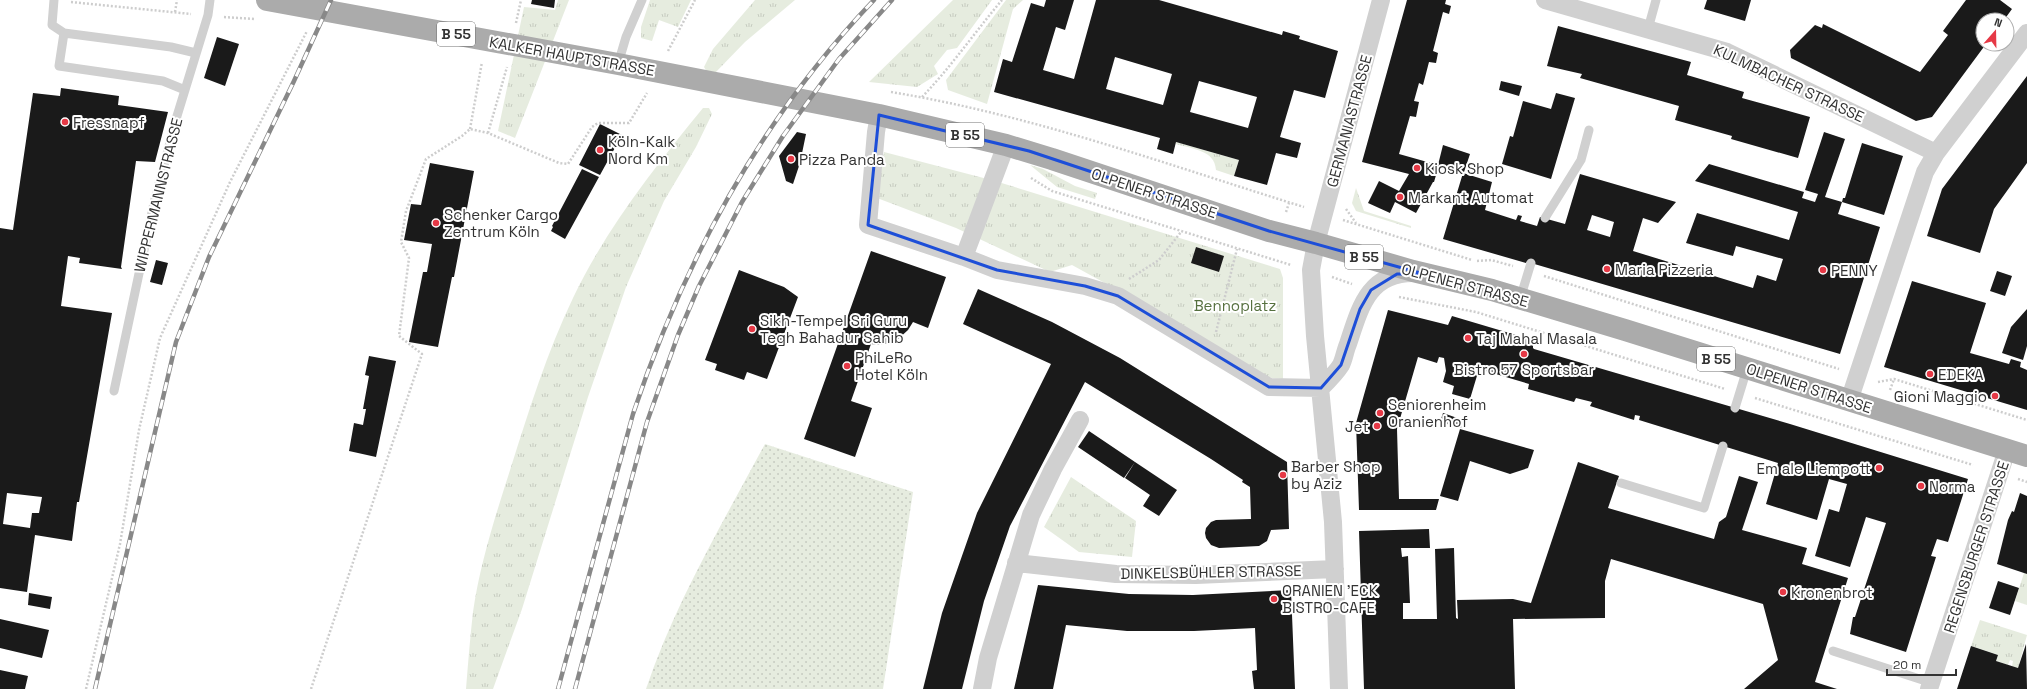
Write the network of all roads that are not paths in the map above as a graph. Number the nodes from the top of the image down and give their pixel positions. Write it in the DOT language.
graph roads {
  1 [pos="54,0"];
  2 [pos="210,0"];
  3 [pos="642,0"];
  4 [pos="1381,0"];
  5 [pos="1546,0"];
  6 [pos="1656,0"];
  7 [pos="265,10"];
  8 [pos="1648,28"];
  9 [pos="64,33"];
  10 [pos="2027,33"];
  11 [pos="196,53"];
  12 [pos="618,64"];
  13 [pos="185,90"];
  14 [pos="830,105"];
  15 [pos="879,115"];
  16 [pos="1589,130"];
  17 [pos="1936,153"];
  18 [pos="1003,155"];
  19 [pos="1545,218"];
  20 [pos="1316,242"];
  21 [pos="964,257"];
  22 [pos="1530,267"];
  23 [pos="1424,274"];
  24 [pos="1520,299"];
  25 [pos="1747,369"];
  26 [pos="1322,388"];
  27 [pos="114,392"];
  28 [pos="1849,401"];
  29 [pos="1735,408"];
  30 [pos="1080,420"];
  31 [pos="1723,446"];
  32 [pos="2017,453"];
  33 [pos="1621,483"];
  34 [pos="1016,563"];
  35 [pos="1335,569"];
  36 [pos="1833,651"];
  37 [pos="1931,686"];
  38 [pos="982,689"];
  39 [pos="1339,689"];
  1 -- 9 [label="lane"];
  2 -- 11 [label="lane, WIPPERMANNSTRASSE"];
  3 -- 12 [label="lane"];
  4 -- 20 [label="street, GERMANIASTRASSE"];
  5 -- 8 [label="street, KULMBACHER STRASSE"];
  6 -- 8 [label="lane"];
  7 -- 12 [label="main road, KALKER HAUPTSTRASSE / B 55"];
  8 -- 17 [label="street, KULMBACHER STRASSE"];
  9 -- 11 [label="lane"];
  9 -- 13 [label="lane"];
  10 -- 17 [label="street"];
  11 -- 13 [label="lane, WIPPERMANNSTRASSE"];
  12 -- 14 [label="main road, KALKER HAUPTSTRASSE / B 55"];
  13 -- 27 [label="lane, WIPPERMANNSTRASSE"];
  14 -- 15 [label="main road, OLPENER STRASSE / B 55"];
  15 -- 18 [label="main road, OLPENER STRASSE / B 55"];
  15 -- 21 [label="street"];
  16 -- 19 [label="lane"];
  17 -- 28 [label="street"];
  18 -- 20 [label="main road, OLPENER STRASSE / B 55"];
  18 -- 21 [label="street"];
  20 -- 23 [label="main road, OLPENER STRASSE / B 55"];
  20 -- 26 [label="street, GERMANIASTRASSE"];
  21 -- 26 [label="street"];
  22 -- 24 [label="lane"];
  23 -- 24 [label="main road, OLPENER STRASSE / B 55"];
  23 -- 26 [label="street"];
  24 -- 25 [label="main road, OLPENER STRASSE / B 55"];
  25 -- 28 [label="main road, OLPENER STRASSE / B 55"];
  25 -- 29 [label="lane"];
  26 -- 35 [label="street, GERMANIASTRASSE"];
  28 -- 32 [label="main road, OLPENER STRASSE / B 55"];
  30 -- 34 [label="street"];
  31 -- 33 [label="lane"];
  32 -- 37 [label="street, REGENSBURGER STRASSE"];
  34 -- 35 [label="street, DINKELSBÜHLER STRASSE"];
  34 -- 38 [label="street"];
  35 -- 39 [label="street, GERMANIASTRASSE"];
  36 -- 37 [label="lane"];
}
